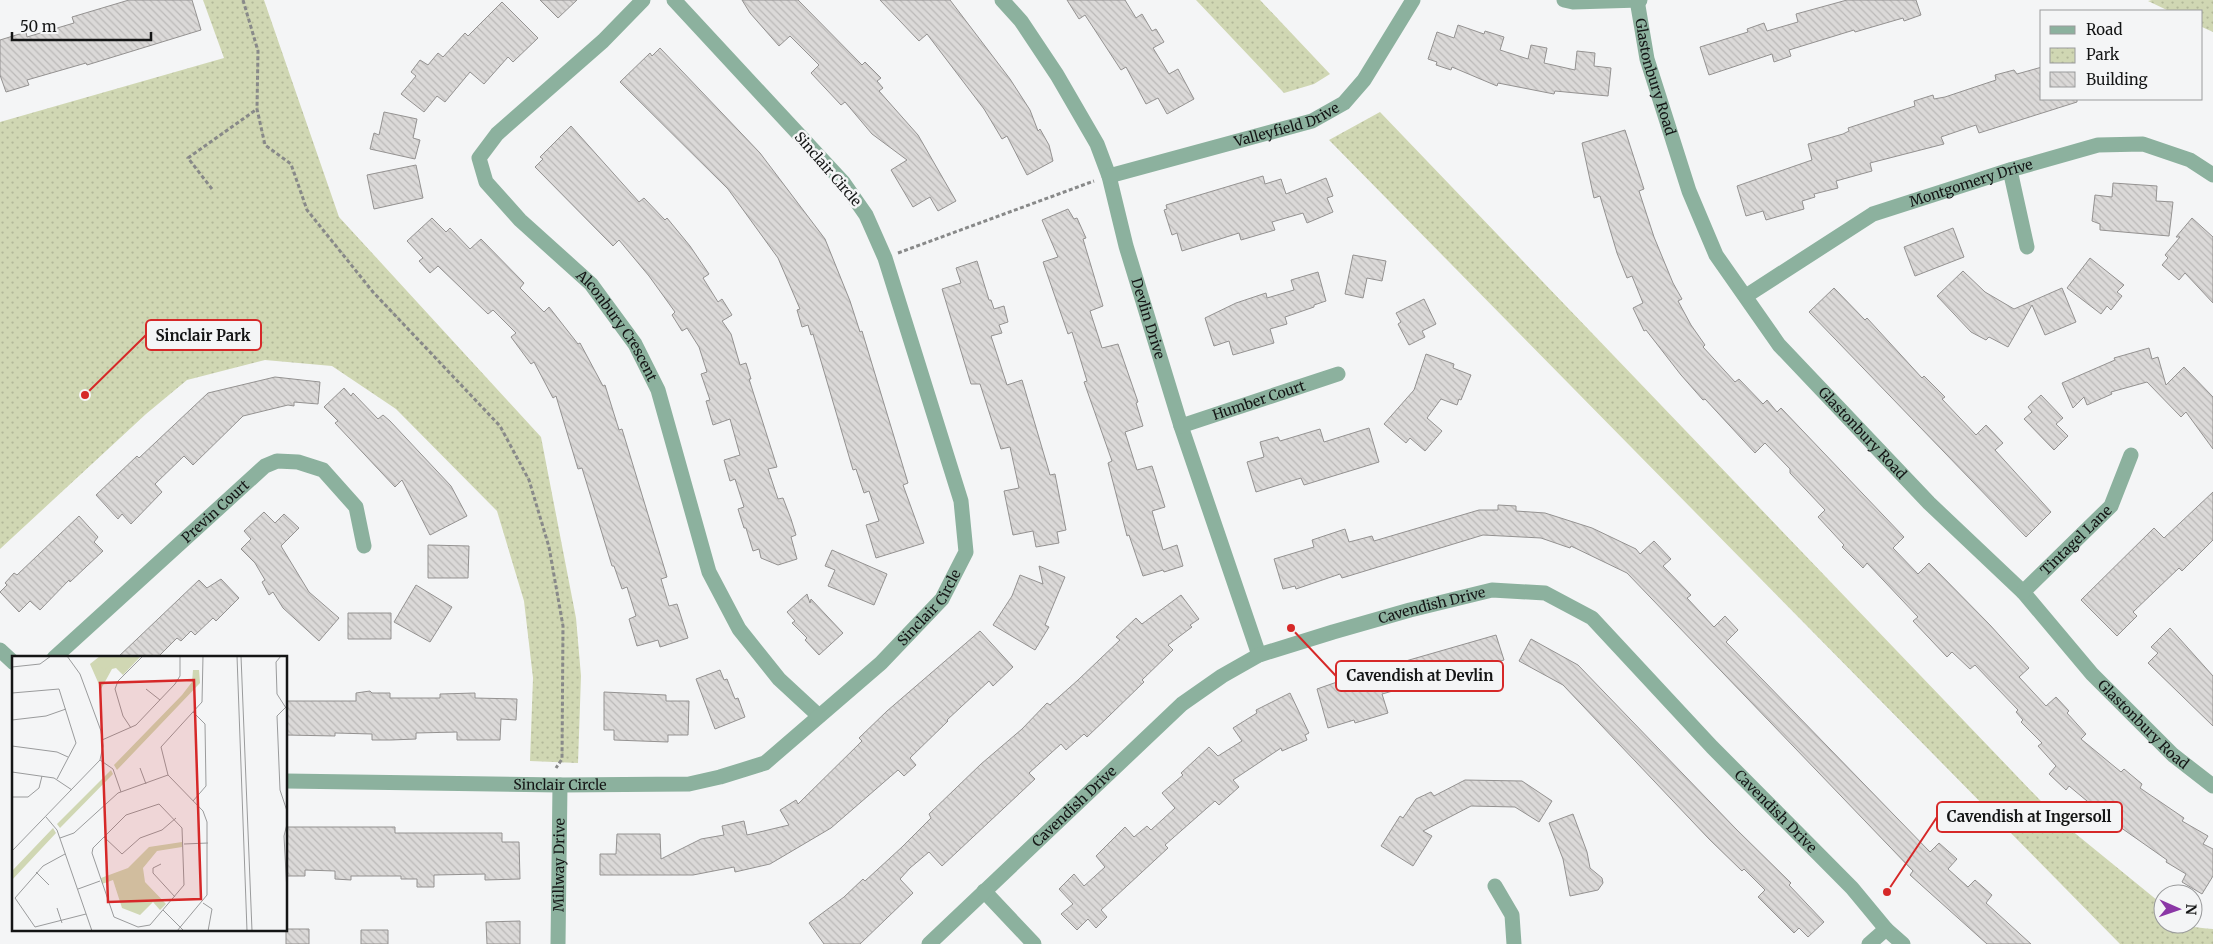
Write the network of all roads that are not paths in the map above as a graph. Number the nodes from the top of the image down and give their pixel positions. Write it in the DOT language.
graph roads {
  1 [pos="642,0"];
  2 [pos="674,0"];
  3 [pos="1002,0"];
  4 [pos="1413,0"];
  5 [pos="1564,0"];
  6 [pos="1639,0"];
  7 [pos="2010,170"];
  8 [pos="2213,175"];
  9 [pos="1109,176"];
  10 [pos="2027,247"];
  11 [pos="1746,296"];
  12 [pos="1338,374"];
  13 [pos="1181,426"];
  14 [pos="2131,455"];
  15 [pos="364,546"];
  16 [pos="2023,592"];
  17 [pos="0,650"];
  18 [pos="1260,655"];
  19 [pos="56,656"];
  20 [pos="12,661"];
  21 [pos="818,716"];
  22 [pos="288,781"];
  23 [pos="553,785"];
  24 [pos="2213,786"];
  25 [pos="1495,886"];
  26 [pos="984,891"];
  27 [pos="1886,929"];
  28 [pos="558,944"];
  29 [pos="929,944"];
  30 [pos="1034,944"];
  31 [pos="1514,944"];
  32 [pos="1870,944"];
  33 [pos="1903,944"];
  1 -- 21 [label="street, Alconbury Crescent"];
  2 -- 21 [label="street, Sinclair Circle"];
  3 -- 9 [label="street, Devlin Drive"];
  4 -- 9 [label="street, Valleyfield Drive"];
  5 -- 6 [label="street"];
  6 -- 11 [label="street, Glastonbury Road"];
  7 -- 8 [label="street, Montgomery Drive"];
  7 -- 10 [label="street"];
  7 -- 11 [label="street, Montgomery Drive"];
  9 -- 13 [label="street, Devlin Drive"];
  11 -- 16 [label="street, Glastonbury Road"];
  12 -- 13 [label="street, Humber Court"];
  13 -- 18 [label="street, Devlin Drive"];
  14 -- 16 [label="street, Tintagel Lane"];
  15 -- 19 [label="street, Previn Court"];
  16 -- 24 [label="street, Glastonbury Road"];
  17 -- 20 [label="street"];
  18 -- 26 [label="street, Cavendish Drive"];
  18 -- 27 [label="street, Cavendish Drive"];
  21 -- 23 [label="street, Sinclair Circle"];
  22 -- 23 [label="street, Sinclair Circle"];
  23 -- 28 [label="street, Millway Drive"];
  25 -- 31 [label="street"];
  26 -- 29 [label="street, Cavendish Drive"];
  26 -- 30 [label="street"];
  27 -- 32 [label="street"];
  27 -- 33 [label="street, Cavendish Drive"];
}
